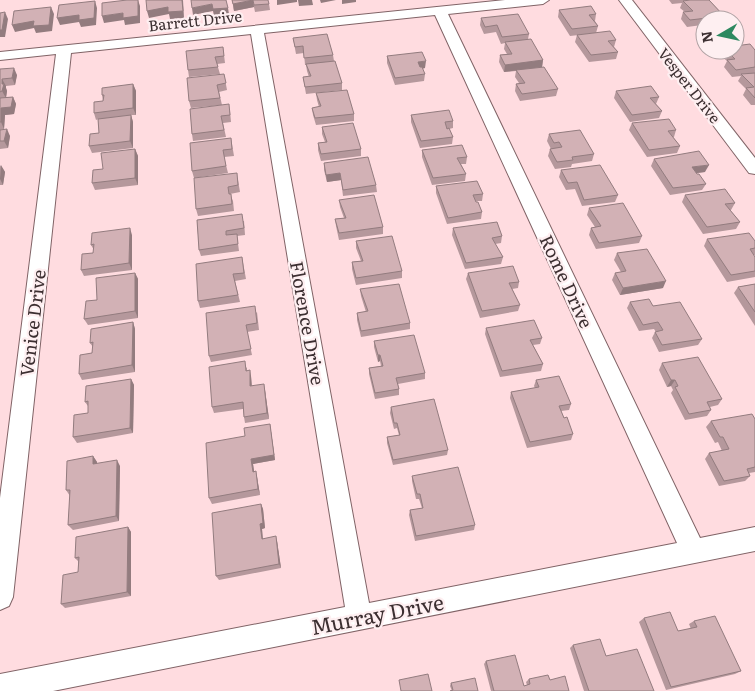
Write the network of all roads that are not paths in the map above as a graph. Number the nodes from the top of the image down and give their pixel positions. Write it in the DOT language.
graph roads {
  1 [pos="543,0"];
  2 [pos="625,0"];
  3 [pos="440,11"];
  4 [pos="257,30"];
  5 [pos="64,50"];
  6 [pos="0,56"];
  7 [pos="755,170"];
  8 [pos="755,538"];
  9 [pos="693,550"];
  10 [pos="0,597"];
  11 [pos="359,616"];
  12 [pos="0,688"];
  1 -- 3 [label="street, Barrett Drive"];
  2 -- 7 [label="street, Vesper Drive"];
  3 -- 4 [label="street, Barrett Drive"];
  3 -- 9 [label="street, Rome Drive"];
  4 -- 5 [label="street, Barrett Drive"];
  4 -- 11 [label="street, Florence Drive"];
  5 -- 6 [label="street, Barrett Drive"];
  5 -- 10 [label="street, Venice Drive"];
  8 -- 9 [label="street, Murray Drive"];
  9 -- 11 [label="street, Murray Drive"];
  11 -- 12 [label="street, Murray Drive"];
}
